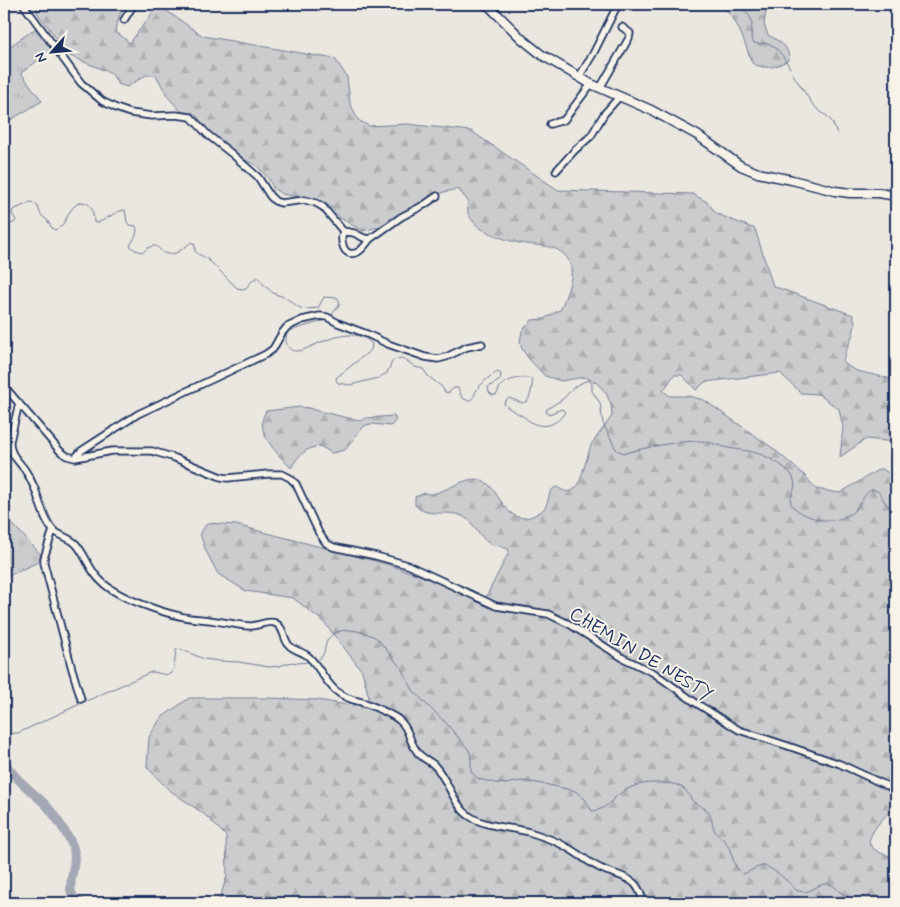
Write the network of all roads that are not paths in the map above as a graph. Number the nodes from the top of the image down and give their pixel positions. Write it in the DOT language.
graph roads {
  1 [pos="23,4"];
  2 [pos="134,4"];
  3 [pos="485,4"];
  4 [pos="618,4"];
  5 [pos="124,20"];
  6 [pos="622,27"];
  7 [pos="579,77"];
  8 [pos="591,84"];
  9 [pos="600,88"];
  10 [pos="620,96"];
  11 [pos="550,124"];
  12 [pos="556,171"];
  13 [pos="437,196"];
  14 [pos="896,196"];
  15 [pos="342,231"];
  16 [pos="370,240"];
  17 [pos="482,344"];
  18 [pos="4,386"];
  19 [pos="19,403"];
  20 [pos="75,458"];
  21 [pos="54,530"];
  22 [pos="81,698"];
  23 [pos="896,790"];
  24 [pos="643,903"];
  1 -- 15 [label="street"];
  2 -- 5 [label="street"];
  3 -- 7 [label="street"];
  4 -- 7 [label="street"];
  6 -- 9 [label="street"];
  7 -- 8 [label="street"];
  8 -- 9 [label="street"];
  8 -- 11 [label="street"];
  9 -- 10 [label="street"];
  10 -- 12 [label="street"];
  10 -- 14 [label="street"];
  13 -- 16 [label="street"];
  15 -- 16 [label="street"];
  15 -- 16 [label="street"];
  17 -- 20 [label="street"];
  18 -- 19 [label="street"];
  19 -- 20 [label="street"];
  19 -- 21 [label="street"];
  20 -- 23 [label="street, CHEMIN DE NESTY"];
  21 -- 22 [label="street"];
  21 -- 24 [label="street"];
}
